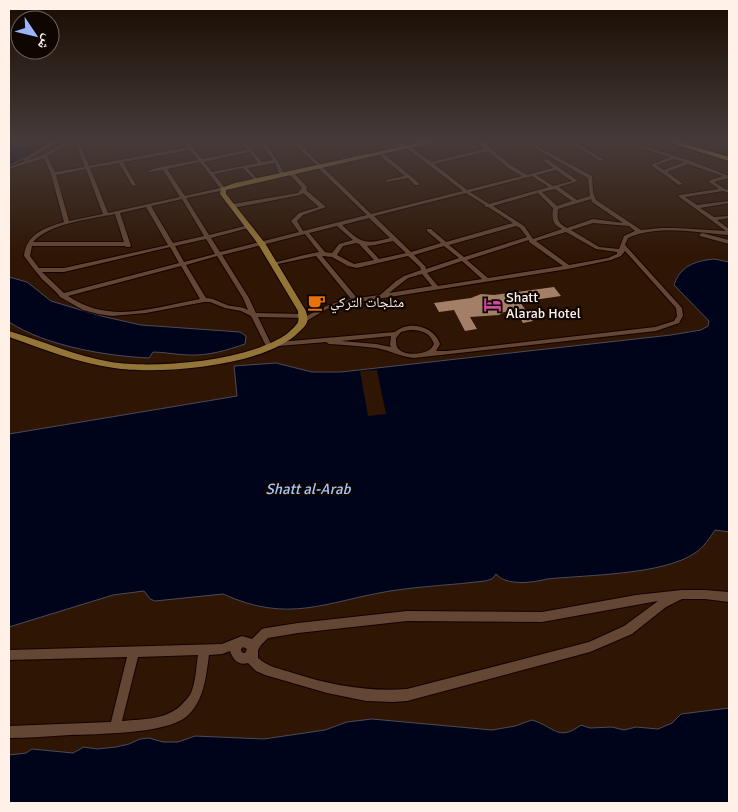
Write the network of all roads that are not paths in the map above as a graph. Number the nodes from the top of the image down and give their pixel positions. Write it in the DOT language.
graph roads {
  1 [pos="55,180"];
  2 [pos="92,180"];
  3 [pos="131,180"];
  4 [pos="172,180"];
  5 [pos="218,180"];
  6 [pos="256,180"];
  7 [pos="264,180"];
  8 [pos="297,180"];
  9 [pos="333,180"];
  10 [pos="392,180"];
  11 [pos="412,180"];
  12 [pos="451,180"];
  13 [pos="510,180"];
  14 [pos="541,180"];
  15 [pos="574,180"];
  16 [pos="590,180"];
  17 [pos="675,180"];
  18 [pos="715,180"];
  19 [pos="388,181"];
  20 [pos="416,184"];
  21 [pos="681,184"];
  22 [pos="134,185"];
  23 [pos="226,188"];
  24 [pos="554,188"];
  25 [pos="723,190"];
  26 [pos="304,191"];
  27 [pos="466,191"];
  28 [pos="539,192"];
  29 [pos="729,192"];
  30 [pos="592,197"];
  31 [pos="183,198"];
  32 [pos="576,202"];
  33 [pos="729,202"];
  34 [pos="148,206"];
  35 [pos="233,206"];
  36 [pos="487,206"];
  37 [pos="695,206"];
  38 [pos="556,208"];
  39 [pos="117,212"];
  40 [pos="106,215"];
  41 [pos="370,216"];
  42 [pos="729,217"];
  43 [pos="713,219"];
  44 [pos="67,223"];
  45 [pos="338,224"];
  46 [pos="516,224"];
  47 [pos="248,227"];
  48 [pos="568,229"];
  49 [pos="636,229"];
  50 [pos="429,230"];
  51 [pos="690,232"];
  52 [pos="729,232"];
  53 [pos="304,233"];
  54 [pos="207,237"];
  55 [pos="394,239"];
  56 [pos="530,240"];
  57 [pos="356,241"];
  58 [pos="729,242"];
  59 [pos="444,243"];
  60 [pos="29,244"];
  61 [pos="126,244"];
  62 [pos="261,244"];
  63 [pos="362,244"];
  64 [pos="171,245"];
  65 [pos="622,249"];
  66 [pos="133,254"];
  67 [pos="218,254"];
  68 [pos="410,254"];
  69 [pos="321,255"];
  70 [pos="334,255"];
  71 [pos="461,259"];
  72 [pos="378,261"];
  73 [pos="181,264"];
  74 [pos="275,264"];
  75 [pos="568,267"];
  76 [pos="37,270"];
  77 [pos="423,271"];
  78 [pos="487,280"];
  79 [pos="437,288"];
  80 [pos="62,296"];
  81 [pos="382,296"];
  82 [pos="204,300"];
  83 [pos="355,300"];
  84 [pos="255,315"];
  85 [pos="304,318"];
  86 [pos="9,334"];
  87 [pos="395,334"];
  88 [pos="320,341"];
  89 [pos="275,346"];
  90 [pos="400,352"];
  91 [pos="428,354"];
  92 [pos="682,595"];
  93 [pos="729,597"];
  94 [pos="263,634"];
  95 [pos="242,642"];
  96 [pos="222,649"];
  97 [pos="204,650"];
  98 [pos="252,651"];
  99 [pos="134,652"];
  100 [pos="9,655"];
  101 [pos="240,658"];
  102 [pos="260,667"];
  103 [pos="115,728"];
  104 [pos="9,732"];
  1 -- 44 [label="street"];
  2 -- 40 [label="street"];
  3 -- 22 [label="street"];
  4 -- 31 [label="street"];
  5 -- 23 [label="street"];
  6 -- 23 [label="main road"];
  7 -- 23 [label="main road"];
  8 -- 26 [label="street"];
  9 -- 41 [label="street"];
  10 -- 19 [label="street"];
  11 -- 20 [label="street"];
  12 -- 27 [label="street"];
  13 -- 27 [label="street"];
  14 -- 24 [label="street"];
  15 -- 24 [label="street"];
  16 -- 30 [label="street"];
  17 -- 21 [label="street"];
  18 -- 25 [label="street"];
  23 -- 31 [label="street"];
  23 -- 35 [label="main road"];
  24 -- 28 [label="street"];
  24 -- 32 [label="street"];
  25 -- 29 [label="street"];
  25 -- 37 [label="street"];
  26 -- 35 [label="street"];
  26 -- 53 [label="street"];
  27 -- 36 [label="street"];
  27 -- 41 [label="street"];
  28 -- 36 [label="street"];
  28 -- 38 [label="street"];
  30 -- 32 [label="street"];
  30 -- 49 [label="street"];
  31 -- 34 [label="street"];
  31 -- 54 [label="street"];
  32 -- 38 [label="street"];
  33 -- 37 [label="street"];
  34 -- 39 [label="street"];
  34 -- 64 [label="street"];
  35 -- 47 [label="main road"];
  36 -- 46 [label="street"];
  37 -- 43 [label="street"];
  38 -- 48 [label="street"];
  39 -- 40 [label="street"];
  39 -- 61 [label="street"];
  40 -- 44 [label="street"];
  41 -- 45 [label="street"];
  41 -- 55 [label="street"];
  42 -- 43 [label="street"];
  43 -- 52 [label="street"];
  44 -- 60 [label="street"];
  45 -- 53 [label="street"];
  45 -- 57 [label="street"];
  46 -- 56 [label="street"];
  46 -- 59 [label="street"];
  47 -- 54 [label="street"];
  47 -- 62 [label="main road"];
  48 -- 49 [label="street"];
  48 -- 56 [label="street"];
  48 -- 65 [label="street"];
  49 -- 51 [label="street"];
  49 -- 65 [label="street"];
  50 -- 59 [label="street"];
  51 -- 52 [label="street"];
  51 -- 58 [label="street"];
  53 -- 62 [label="street"];
  53 -- 69 [label="street"];
  54 -- 64 [label="street"];
  54 -- 67 [label="street"];
  55 -- 63 [label="street"];
  55 -- 68 [label="street"];
  56 -- 71 [label="street"];
  56 -- 75 [label="street"];
  57 -- 63 [label="street"];
  57 -- 70 [label="street"];
  59 -- 68 [label="street"];
  59 -- 71 [label="street"];
  60 -- 61 [label="street"];
  60 -- 76 [label="street"];
  61 -- 66 [label="street"];
  62 -- 67 [label="street"];
  62 -- 74 [label="main road"];
  63 -- 72 [label="street"];
  64 -- 66 [label="street"];
  64 -- 73 [label="street"];
  65 -- 75 [label="street"];
  65 -- 91 [label="street"];
  66 -- 76 [label="street"];
  67 -- 73 [label="street"];
  67 -- 84 [label="street"];
  68 -- 72 [label="street"];
  68 -- 77 [label="street"];
  69 -- 70 [label="street"];
  69 -- 74 [label="street"];
  69 -- 83 [label="street"];
  70 -- 72 [label="street"];
  71 -- 77 [label="street"];
  71 -- 78 [label="street"];
  73 -- 80 [label="street"];
  73 -- 82 [label="street"];
  74 -- 85 [label="main road"];
  75 -- 78 [label="street"];
  76 -- 80 [label="street"];
  77 -- 79 [label="street"];
  77 -- 81 [label="street"];
  78 -- 79 [label="street"];
  79 -- 81 [label="street"];
  80 -- 82 [label="street"];
  81 -- 83 [label="street"];
  82 -- 84 [label="street"];
  83 -- 85 [label="street"];
  84 -- 85 [label="street"];
  84 -- 89 [label="street"];
  85 -- 89 [label="main road"];
  86 -- 89 [label="main road"];
  87 -- 88 [label="street"];
  87 -- 90 [label="street"];
  87 -- 91 [label="street"];
  88 -- 89 [label="street"];
  88 -- 90 [label="street"];
  90 -- 91 [label="street"];
  92 -- 93 [label="street"];
  92 -- 94 [label="street"];
  92 -- 102 [label="street"];
  94 -- 95 [label="street"];
  94 -- 98 [label="street"];
  95 -- 96 [label="street"];
  95 -- 98 [label="street"];
  95 -- 101 [label="street"];
  96 -- 97 [label="street"];
  96 -- 101 [label="street"];
  97 -- 99 [label="street"];
  97 -- 103 [label="street"];
  98 -- 101 [label="street"];
  98 -- 102 [label="street"];
  99 -- 100 [label="street"];
  99 -- 103 [label="street"];
  101 -- 102 [label="street"];
  103 -- 104 [label="street"];
}
